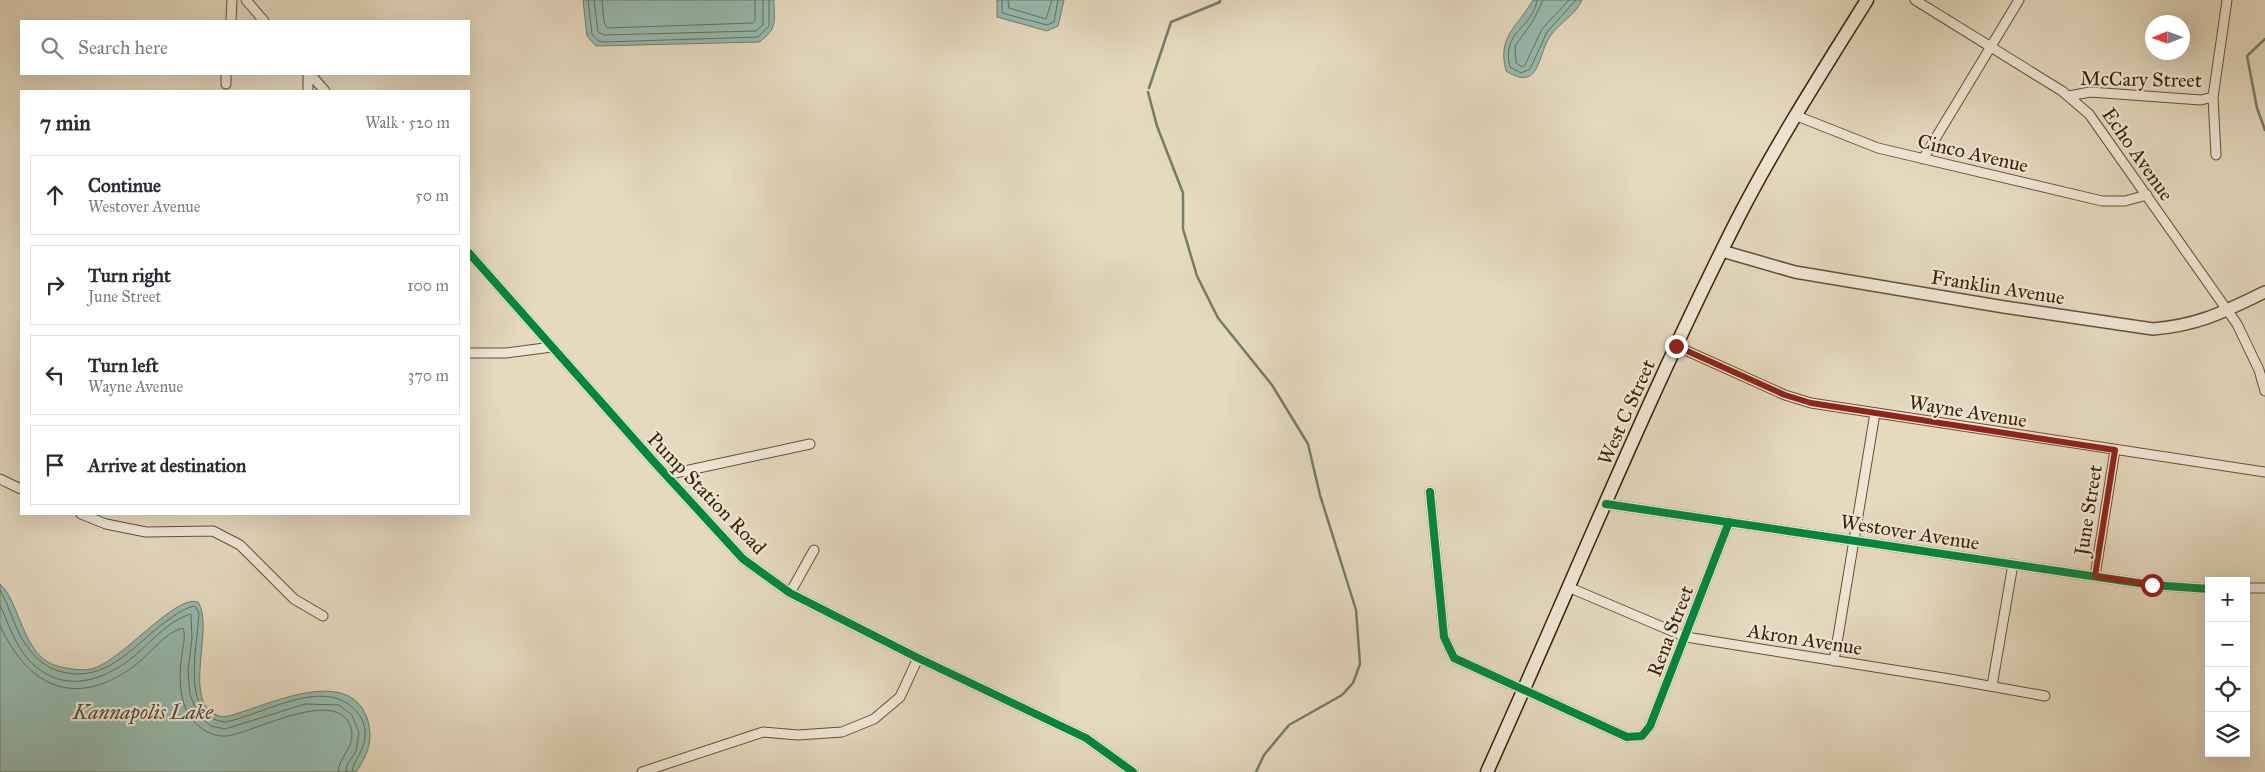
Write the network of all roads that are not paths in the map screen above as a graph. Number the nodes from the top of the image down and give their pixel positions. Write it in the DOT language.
graph roads {
  1 [pos="232,0"];
  2 [pos="246,0"];
  3 [pos="1867,0"];
  4 [pos="1915,0"];
  5 [pos="2019,0"];
  6 [pos="2227,0"];
  7 [pos="231,20"];
  8 [pos="263,20"];
  9 [pos="1990,48"];
  10 [pos="226,75"];
  11 [pos="309,75"];
  12 [pos="310,75"];
  13 [pos="226,84"];
  14 [pos="308,90"];
  15 [pos="324,90"];
  16 [pos="2069,96"];
  17 [pos="2213,98"];
  18 [pos="1797,116"];
  19 [pos="2216,155"];
  20 [pos="1923,159"];
  21 [pos="2147,195"];
  22 [pos="1722,251"];
  23 [pos="470,254"];
  24 [pos="2265,292"];
  25 [pos="2228,310"];
  26 [pos="1676,346"];
  27 [pos="552,347"];
  28 [pos="470,353"];
  29 [pos="2265,391"];
  30 [pos="1875,414"];
  31 [pos="810,444"];
  32 [pos="2115,450"];
  33 [pos="2265,472"];
  34 [pos="666,475"];
  35 [pos="0,479"];
  36 [pos="20,489"];
  37 [pos="1430,492"];
  38 [pos="1606,504"];
  39 [pos="84,515"];
  40 [pos="1729,522"];
  41 [pos="1854,539"];
  42 [pos="814,550"];
  43 [pos="2013,564"];
  44 [pos="2095,576"];
  45 [pos="1568,587"];
  46 [pos="2250,588"];
  47 [pos="2265,588"];
  48 [pos="2205,589"];
  49 [pos="790,593"];
  50 [pos="322,616"];
  51 [pos="1686,637"];
  52 [pos="918,658"];
  53 [pos="1834,661"];
  54 [pos="1992,686"];
  55 [pos="1524,690"];
  56 [pos="2044,696"];
  57 [pos="642,772"];
  58 [pos="1133,772"];
  59 [pos="1487,772"];
  1 -- 7 [label="street"];
  2 -- 8 [label="street"];
  3 -- 18 [label="main road, West C Street"];
  4 -- 9 [label="street, Echo Avenue"];
  5 -- 9 [label="street"];
  6 -- 17 [label="street"];
  9 -- 16 [label="street, Echo Avenue"];
  9 -- 20 [label="street"];
  10 -- 13 [label="street"];
  11 -- 14 [label="street"];
  12 -- 15 [label="street"];
  16 -- 17 [label="street, McCary Street"];
  16 -- 21 [label="street, Echo Avenue"];
  17 -- 19 [label="street"];
  18 -- 20 [label="street, Cinco Avenue"];
  18 -- 22 [label="main road, West C Street"];
  20 -- 21 [label="street, Cinco Avenue"];
  21 -- 25 [label="street, Echo Avenue"];
  22 -- 25 [label="street, Franklin Avenue"];
  22 -- 26 [label="main road, West C Street"];
  23 -- 27 [label="street, Pump Station Road"];
  24 -- 25 [label="street, Franklin Avenue"];
  25 -- 29 [label="street, Echo Avenue"];
  26 -- 30 [label="street, Wayne Avenue"];
  26 -- 38 [label="main road, West C Street"];
  27 -- 28 [label="street"];
  27 -- 34 [label="street, Pump Station Road"];
  30 -- 32 [label="street, Wayne Avenue"];
  30 -- 41 [label="street"];
  31 -- 34 [label="street"];
  32 -- 33 [label="street, Wayne Avenue"];
  32 -- 44 [label="street, June Street"];
  34 -- 49 [label="street, Pump Station Road"];
  35 -- 36 [label="street"];
  37 -- 55 [label="street"];
  38 -- 40 [label="street, Westover Avenue"];
  38 -- 45 [label="main road, West C Street"];
  39 -- 50 [label="street"];
  40 -- 41 [label="street, Westover Avenue"];
  40 -- 51 [label="street, Rena Street"];
  41 -- 43 [label="street, Westover Avenue"];
  41 -- 53 [label="street"];
  42 -- 49 [label="street"];
  43 -- 44 [label="street, Westover Avenue"];
  43 -- 54 [label="street"];
  44 -- 48 [label="street, Westover Avenue"];
  45 -- 51 [label="street, Akron Avenue"];
  45 -- 55 [label="main road, West C Street"];
  46 -- 47 [label="street"];
  49 -- 52 [label="street, Pump Station Road"];
  51 -- 53 [label="street, Akron Avenue"];
  51 -- 55 [label="street, Rena Street"];
  52 -- 57 [label="street"];
  52 -- 58 [label="street, Pump Station Road"];
  53 -- 54 [label="street, Akron Avenue"];
  54 -- 56 [label="street, Akron Avenue"];
  55 -- 59 [label="main road, West C Street"];
}
